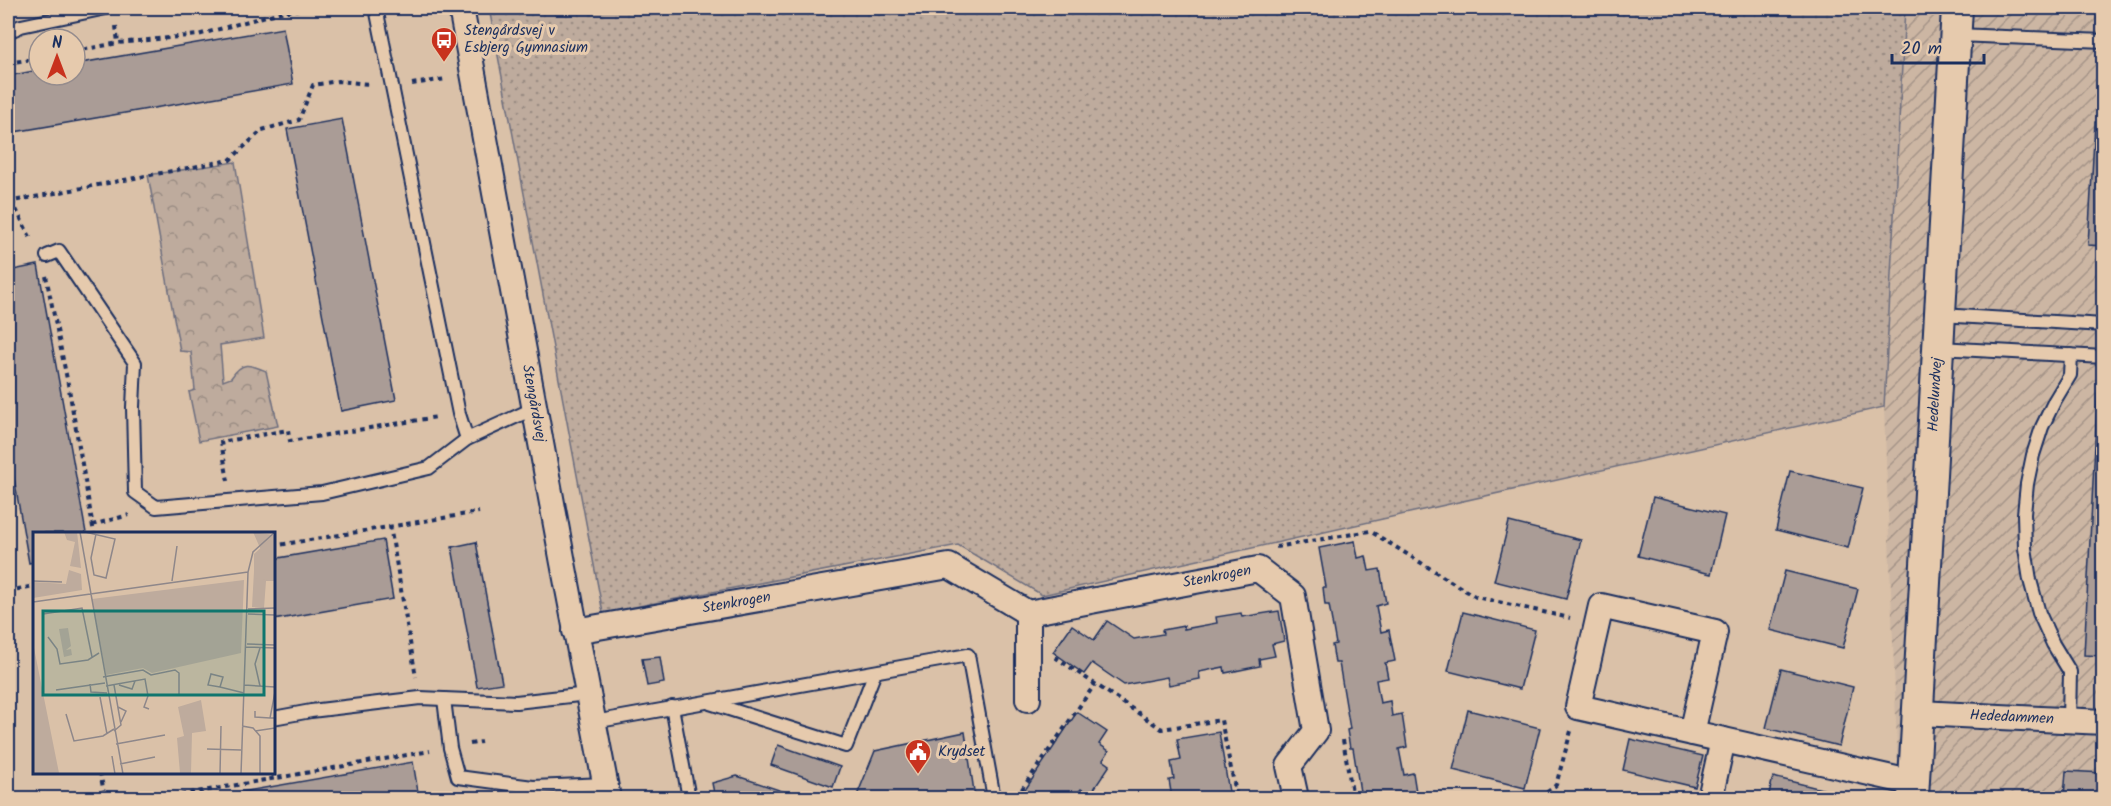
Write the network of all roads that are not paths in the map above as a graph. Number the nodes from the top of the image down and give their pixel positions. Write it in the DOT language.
graph roads {
  1 [pos="106,8"];
  2 [pos="376,8"];
  3 [pos="461,8"];
  4 [pos="1957,21"];
  5 [pos="8,32"];
  6 [pos="2103,41"];
  7 [pos="47,256"];
  8 [pos="1941,315"];
  9 [pos="2103,325"];
  10 [pos="1939,348"];
  11 [pos="2072,355"];
  12 [pos="2103,357"];
  13 [pos="535,408"];
  14 [pos="467,439"];
  15 [pos="1028,613"];
  16 [pos="575,631"];
  17 [pos="875,672"];
  18 [pos="588,694"];
  19 [pos="444,699"];
  20 [pos="1028,699"];
  21 [pos="706,702"];
  22 [pos="672,707"];
  23 [pos="1919,713"];
  24 [pos="274,718"];
  25 [pos="2069,720"];
  26 [pos="594,722"];
  27 [pos="2103,722"];
  28 [pos="1692,733"];
  29 [pos="1723,740"];
  30 [pos="607,791"];
  31 [pos="1914,791"];
  32 [pos="689,798"];
  33 [pos="994,798"];
  34 [pos="1296,798"];
  35 [pos="1710,798"];
  1 -- 5 [label="lane"];
  2 -- 14 [label="lane"];
  3 -- 13 [label="street, Stengårdsvej"];
  4 -- 6 [label="lane"];
  4 -- 8 [label="street, Hedelundvej"];
  7 -- 14 [label="lane"];
  8 -- 9 [label="lane"];
  8 -- 10 [label="street, Hedelundvej"];
  10 -- 11 [label="lane"];
  10 -- 23 [label="street, Hedelundvej"];
  11 -- 12 [label="lane"];
  11 -- 25 [label="lane"];
  13 -- 14 [label="lane"];
  13 -- 16 [label="street, Stengårdsvej"];
  15 -- 16 [label="street, Stenkrogen"];
  15 -- 20 [label="street"];
  15 -- 34 [label="street, Stenkrogen"];
  16 -- 18 [label="street, Stengårdsvej"];
  17 -- 21 [label="lane"];
  17 -- 21 [label="lane"];
  17 -- 33 [label="lane"];
  18 -- 19 [label="lane"];
  18 -- 26 [label="street, Stengårdsvej"];
  19 -- 24 [label="lane"];
  19 -- 30 [label="lane"];
  21 -- 22 [label="lane"];
  22 -- 26 [label="lane"];
  22 -- 32 [label="lane"];
  23 -- 25 [label="street, Hededammen"];
  23 -- 31 [label="street, Hedelundvej"];
  25 -- 27 [label="street, Hededammen"];
  26 -- 30 [label="street, Stengårdsvej"];
  28 -- 28 [label="street, Hedelundvej"];
  28 -- 29 [label="street, Hedelundvej"];
  29 -- 31 [label="street, Hedelundvej"];
  29 -- 35 [label="street"];
}
